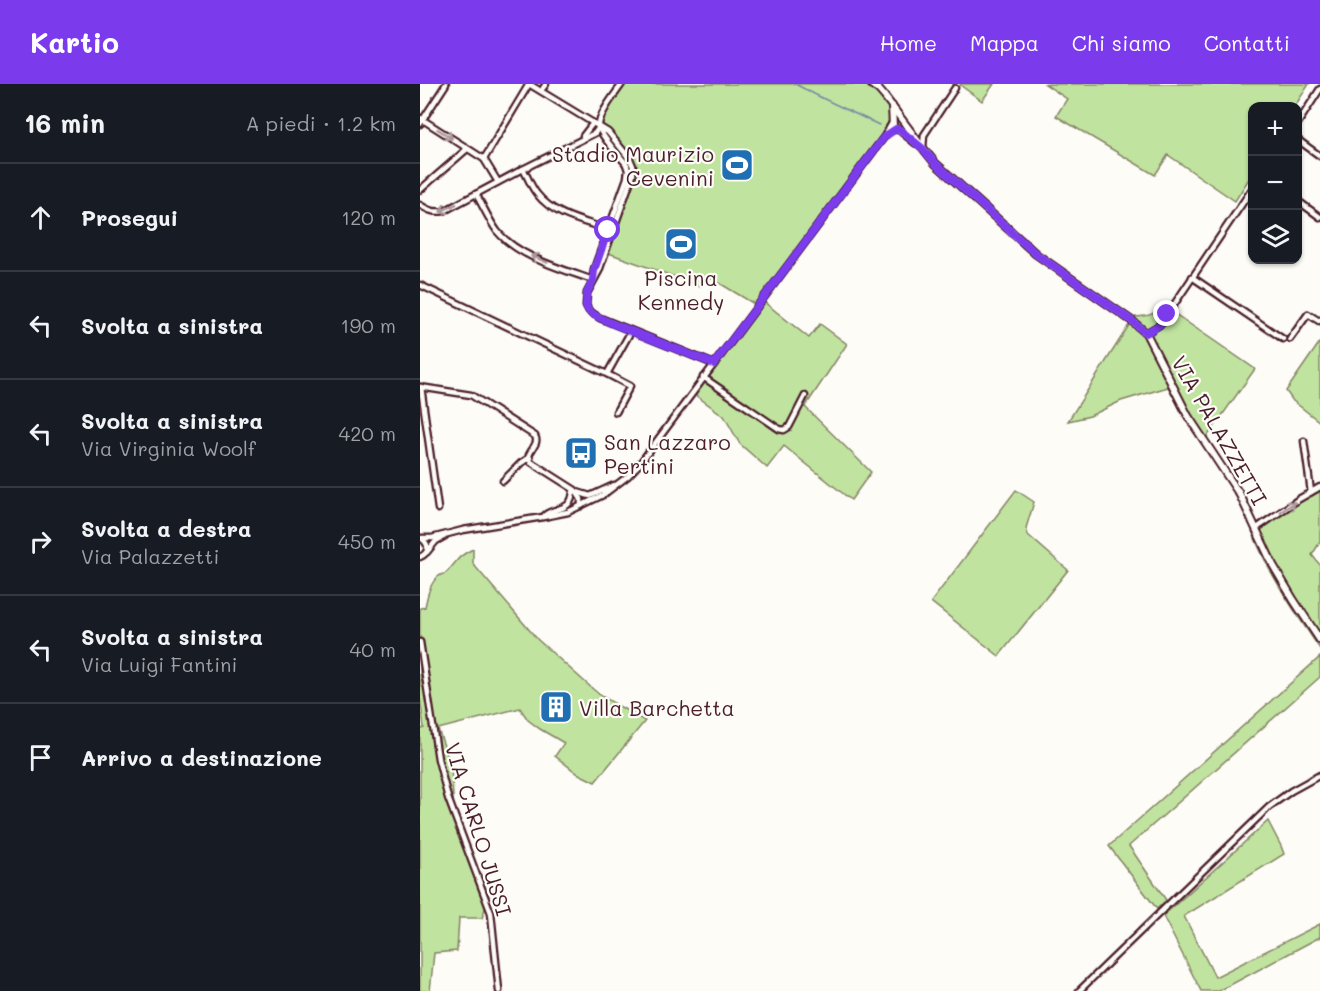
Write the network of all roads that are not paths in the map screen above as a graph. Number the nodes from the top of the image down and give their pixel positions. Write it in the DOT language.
graph roads {
  1 [pos="446,84"];
  2 [pos="529,84"];
  3 [pos="622,84"];
  4 [pos="871,84"];
  5 [pos="956,88"];
  6 [pos="1320,89"];
  7 [pos="892,106"];
  8 [pos="1302,117"];
  9 [pos="421,121"];
  10 [pos="903,121"];
  11 [pos="593,123"];
  12 [pos="599,126"];
  13 [pos="895,126"];
  14 [pos="924,135"];
  15 [pos="914,137"];
  16 [pos="582,138"];
  17 [pos="1302,143"];
  18 [pos="922,148"];
  19 [pos="467,149"];
  20 [pos="1320,156"];
  21 [pos="484,159"];
  22 [pos="626,164"];
  23 [pos="523,168"];
  24 [pos="633,174"];
  25 [pos="498,182"];
  26 [pos="420,190"];
  27 [pos="476,194"];
  28 [pos="1248,195"];
  29 [pos="1302,204"];
  30 [pos="420,205"];
  31 [pos="1320,217"];
  32 [pos="610,230"];
  33 [pos="1192,277"];
  34 [pos="593,280"];
  35 [pos="420,285"];
  36 [pos="1320,320"];
  37 [pos="631,331"];
  38 [pos="1146,333"];
  39 [pos="1283,339"];
  40 [pos="1290,339"];
  41 [pos="714,364"];
  42 [pos="607,374"];
  43 [pos="704,378"];
  44 [pos="420,387"];
  45 [pos="805,396"];
  46 [pos="616,412"];
  47 [pos="1304,441"];
  48 [pos="529,458"];
  49 [pos="504,481"];
  50 [pos="616,485"];
  51 [pos="1320,487"];
  52 [pos="575,492"];
  53 [pos="1311,492"];
  54 [pos="581,506"];
  55 [pos="438,509"];
  56 [pos="543,517"];
  57 [pos="1257,528"];
  58 [pos="452,532"];
  59 [pos="421,538"];
  60 [pos="427,552"];
  61 [pos="421,558"];
  62 [pos="1320,640"];
  63 [pos="420,642"];
  64 [pos="1320,775"];
  65 [pos="500,991"];
  66 [pos="1079,991"];
  1 -- 9 [label="street"];
  2 -- 11 [label="street"];
  2 -- 21 [label="street"];
  3 -- 12 [label="street"];
  4 -- 7 [label="main road, VIA PALAZZETTI"];
  5 -- 14 [label="street"];
  6 -- 8 [label="street"];
  7 -- 10 [label="main road, VIA PALAZZETTI"];
  7 -- 13 [label="main road"];
  9 -- 19 [label="street, one-way"];
  10 -- 13 [label="main road"];
  10 -- 13 [label="main road"];
  10 -- 15 [label="main road, VIA PALAZZETTI"];
  11 -- 12 [label="street"];
  11 -- 16 [label="street"];
  12 -- 16 [label="street"];
  12 -- 22 [label="street"];
  12 -- 24 [label="street"];
  13 -- 18 [label="main road, VIA PALAZZETTI"];
  13 -- 41 [label="street"];
  14 -- 15 [label="street"];
  14 -- 18 [label="street"];
  15 -- 18 [label="main road, VIA PALAZZETTI"];
  16 -- 23 [label="street"];
  17 -- 20 [label="street"];
  18 -- 38 [label="main road, VIA PALAZZETTI"];
  19 -- 21 [label="street"];
  19 -- 26 [label="street"];
  21 -- 25 [label="street"];
  22 -- 24 [label="street"];
  22 -- 32 [label="street"];
  23 -- 25 [label="street"];
  23 -- 32 [label="street"];
  24 -- 32 [label="street"];
  25 -- 27 [label="street"];
  27 -- 30 [label="street, one-way"];
  34 -- 27 [label="street, one-way"];
  28 -- 33 [label="street"];
  29 -- 31 [label="street"];
  32 -- 34 [label="street"];
  33 -- 38 [label="street"];
  33 -- 39 [label="street"];
  34 -- 37 [label="street"];
  35 -- 42 [label="street"];
  36 -- 40 [label="street"];
  37 -- 41 [label="street"];
  37 -- 42 [label="street"];
  38 -- 57 [label="main road, VIA PALAZZETTI"];
  41 -- 43 [label="street"];
  42 -- 46 [label="street"];
  43 -- 45 [label="street"];
  43 -- 50 [label="street"];
  44 -- 48 [label="street"];
  44 -- 55 [label="street"];
  47 -- 53 [label="street"];
  48 -- 49 [label="street"];
  48 -- 52 [label="street"];
  50 -- 52 [label="street"];
  50 -- 54 [label="street"];
  51 -- 53 [label="street"];
  52 -- 54 [label="street"];
  52 -- 56 [label="street"];
  57 -- 53 [label="street, one-way"];
  54 -- 56 [label="street"];
  56 -- 58 [label="street"];
  57 -- 62 [label="main road, VIA PALAZZETTI"];
  58 -- 59 [label="street"];
  58 -- 60 [label="street"];
  59 -- 60 [label="street"];
  60 -- 61 [label="street"];
  63 -- 65 [label="street, VIA CARLO JUSSI"];
  64 -- 66 [label="street"];
}
